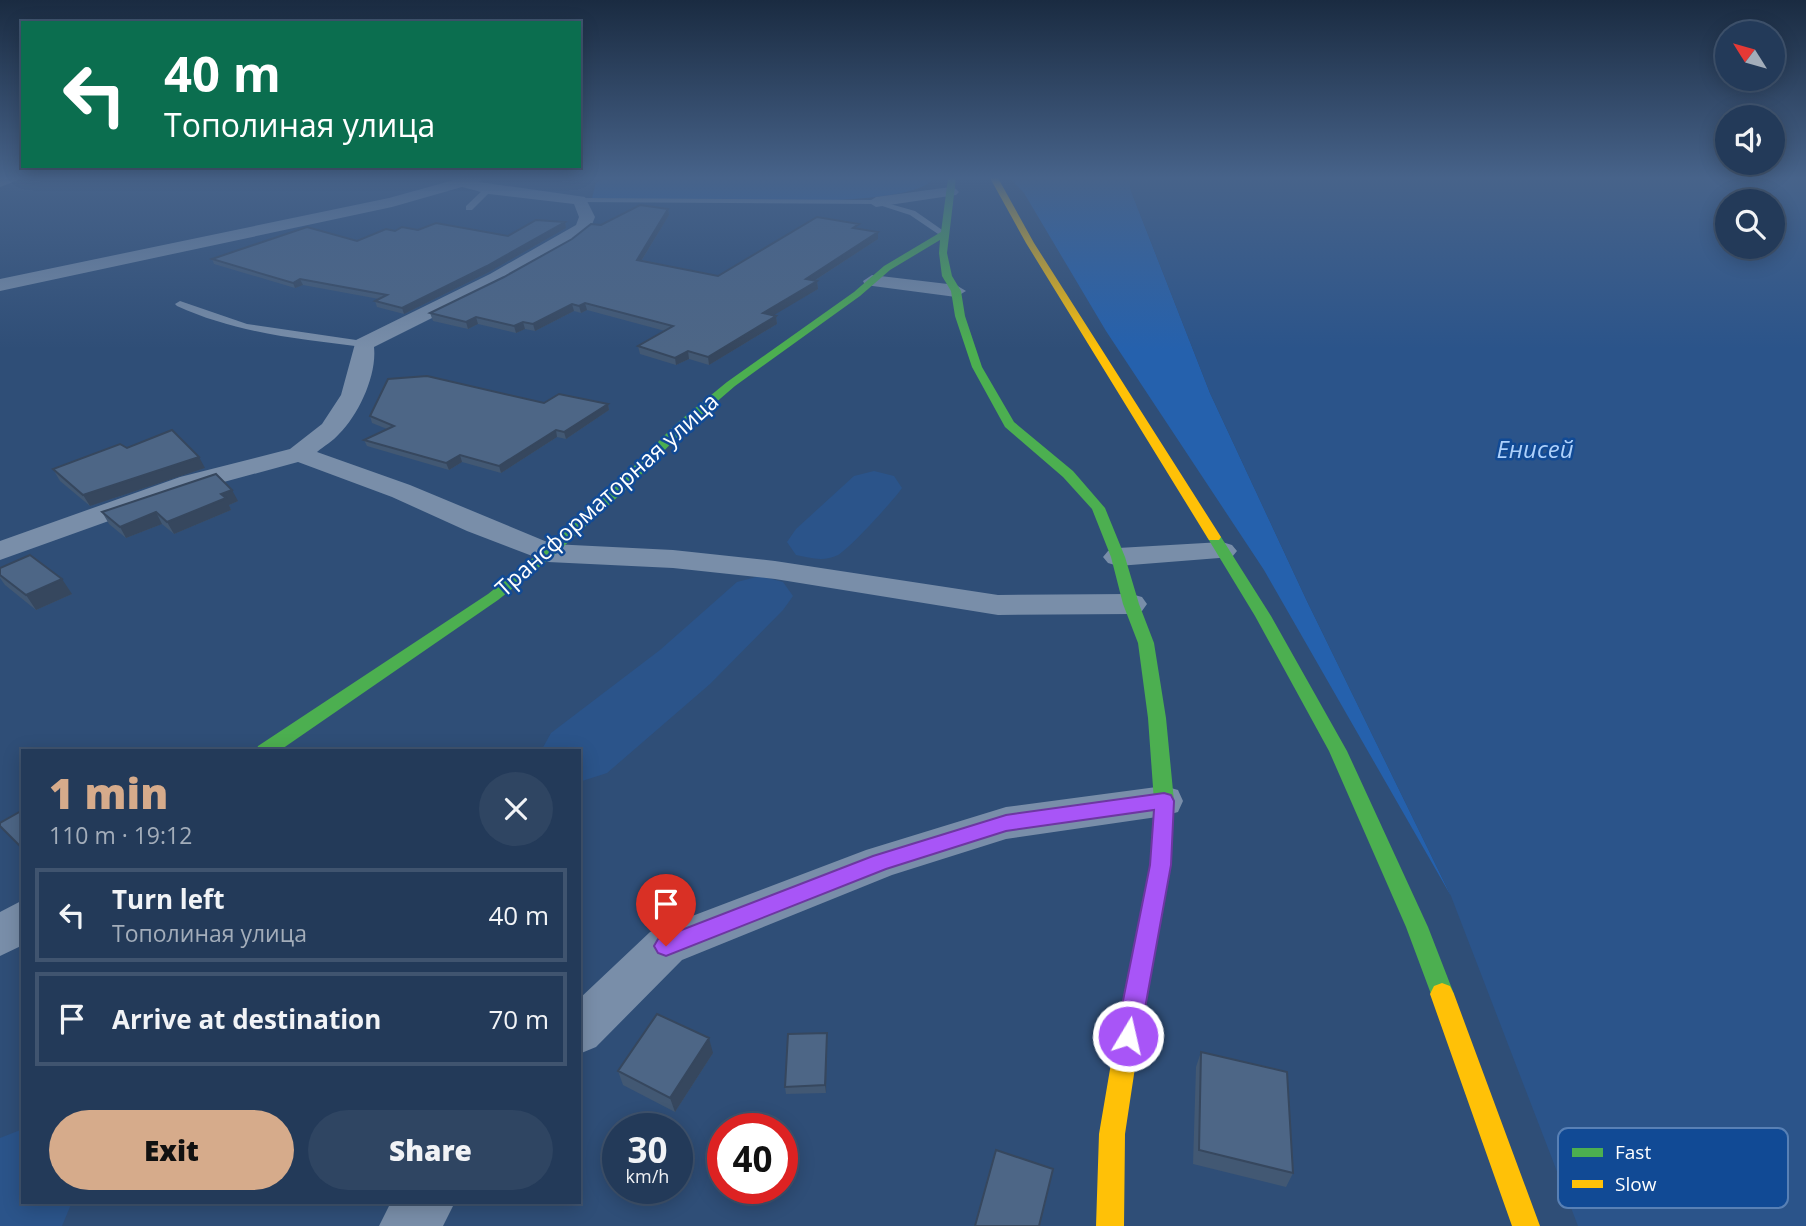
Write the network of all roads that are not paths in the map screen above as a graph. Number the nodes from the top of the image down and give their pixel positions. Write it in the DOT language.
graph roads {
  1 [pos="235,235"];
  2 [pos="572,235"];
  3 [pos="942,235"];
  4 [pos="944,235"];
  5 [pos="1026,235"];
  6 [pos="872,281"];
  7 [pos="0,285"];
  8 [pos="956,291"];
  9 [pos="180,304"];
  10 [pos="362,344"];
  11 [pos="299,454"];
  12 [pos="0,551"];
  13 [pos="1222,551"];
  14 [pos="548,552"];
  15 [pos="1118,557"];
  16 [pos="1131,604"];
  17 [pos="268,749"];
  18 [pos="1164,801"];
  19 [pos="21,921"];
  20 [pos="0,937"];
  21 [pos="581,1029"];
  22 [pos="426,1204"];
  23 [pos="407,1226"];
  24 [pos="1110,1226"];
  25 [pos="1527,1226"];
  1 -- 7 [label="street"];
  2 -- 10 [label="street"];
  3 -- 6 [label="street, Трансформаторная улица"];
  4 -- 8 [label="street"];
  5 -- 13 [label="street"];
  6 -- 8 [label="street"];
  6 -- 14 [label="street, Трансформаторная улица"];
  8 -- 15 [label="street"];
  9 -- 10 [label="lane"];
  10 -- 11 [label="street"];
  11 -- 12 [label="street"];
  11 -- 14 [label="street"];
  13 -- 15 [label="street"];
  13 -- 25 [label="street"];
  14 -- 16 [label="street"];
  14 -- 17 [label="street, Трансформаторная улица"];
  15 -- 16 [label="street"];
  16 -- 18 [label="street"];
  18 -- 21 [label="street"];
  18 -- 24 [label="street"];
  19 -- 20 [label="street"];
  22 -- 23 [label="street"];
}
